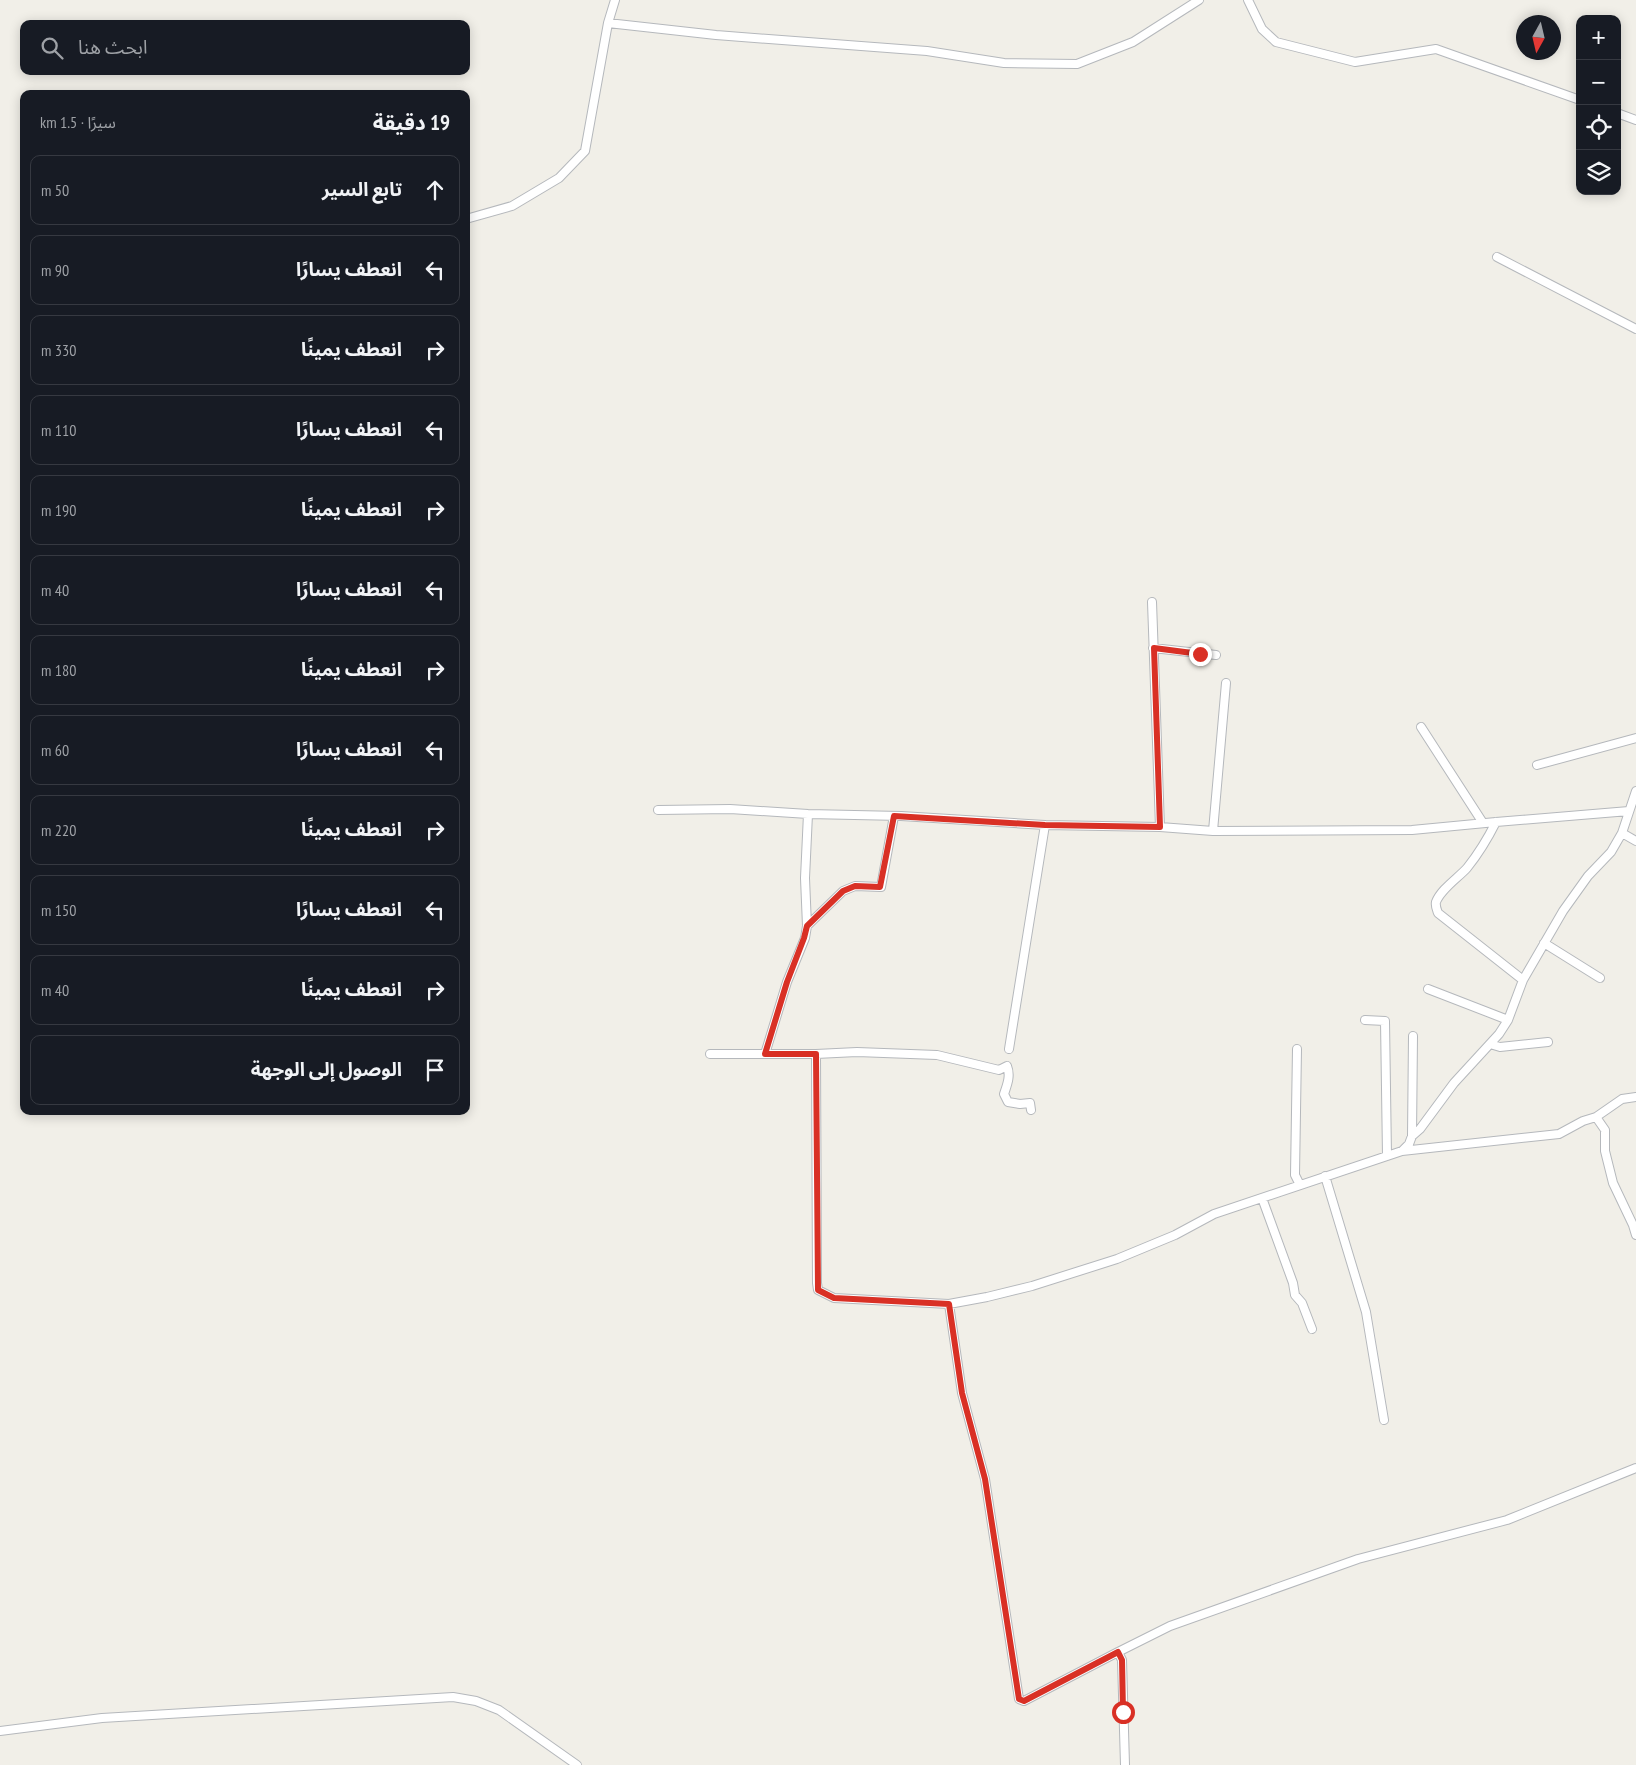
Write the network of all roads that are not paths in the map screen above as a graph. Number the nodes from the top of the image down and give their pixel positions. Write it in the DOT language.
graph roads {
  1 [pos="614,0"];
  2 [pos="1199,0"];
  3 [pos="1248,0"];
  4 [pos="608,23"];
  5 [pos="1576,99"];
  6 [pos="1621,114"];
  7 [pos="1636,120"];
  8 [pos="470,218"];
  9 [pos="1497,257"];
  10 [pos="1636,329"];
  11 [pos="1152,602"];
  12 [pos="1154,648"];
  13 [pos="1216,655"];
  14 [pos="1226,683"];
  15 [pos="1421,727"];
  16 [pos="1636,738"];
  17 [pos="1537,765"];
  18 [pos="1636,791"];
  19 [pos="658,810"];
  20 [pos="1629,811"];
  21 [pos="808,814"];
  22 [pos="894,816"];
  23 [pos="1496,822"];
  24 [pos="1483,823"];
  25 [pos="1045,825"];
  26 [pos="1160,827"];
  27 [pos="1213,831"];
  28 [pos="1622,833"];
  29 [pos="1636,841"];
  30 [pos="807,926"];
  31 [pos="1544,943"];
  32 [pos="1600,978"];
  33 [pos="1523,980"];
  34 [pos="1428,989"];
  35 [pos="1365,1020"];
  36 [pos="1508,1020"];
  37 [pos="1413,1036"];
  38 [pos="1548,1042"];
  39 [pos="1490,1044"];
  40 [pos="1009,1049"];
  41 [pos="1297,1049"];
  42 [pos="710,1054"];
  43 [pos="765,1054"];
  44 [pos="816,1054"];
  45 [pos="1636,1097"];
  46 [pos="1031,1110"];
  47 [pos="1596,1116"];
  48 [pos="1412,1136"];
  49 [pos="1402,1151"];
  50 [pos="1386,1156"];
  51 [pos="1325,1176"];
  52 [pos="1300,1185"];
  53 [pos="1262,1198"];
  54 [pos="1636,1235"];
  55 [pos="949,1304"];
  56 [pos="1312,1329"];
  57 [pos="1384,1420"];
  58 [pos="1636,1468"];
  59 [pos="1118,1652"];
  60 [pos="0,1731"];
  61 [pos="577,1765"];
  62 [pos="1125,1765"];
  1 -- 4 [label="street"];
  2 -- 4 [label="street"];
  3 -- 5 [label="street"];
  4 -- 8 [label="street"];
  6 -- 7 [label="street"];
  9 -- 10 [label="street"];
  11 -- 12 [label="street"];
  12 -- 13 [label="street"];
  12 -- 26 [label="street"];
  14 -- 27 [label="street"];
  15 -- 24 [label="street"];
  16 -- 17 [label="street"];
  18 -- 20 [label="street"];
  19 -- 21 [label="street"];
  20 -- 23 [label="street"];
  20 -- 28 [label="street"];
  21 -- 22 [label="street"];
  21 -- 30 [label="street"];
  22 -- 25 [label="street"];
  22 -- 30 [label="street"];
  23 -- 24 [label="street"];
  23 -- 33 [label="street"];
  24 -- 27 [label="street"];
  25 -- 26 [label="street"];
  25 -- 40 [label="street"];
  26 -- 27 [label="street"];
  28 -- 29 [label="street"];
  28 -- 31 [label="street"];
  30 -- 43 [label="street"];
  31 -- 32 [label="street"];
  31 -- 33 [label="street"];
  33 -- 36 [label="street"];
  34 -- 36 [label="street"];
  35 -- 50 [label="street"];
  36 -- 39 [label="street"];
  37 -- 48 [label="street"];
  38 -- 39 [label="street"];
  39 -- 48 [label="street"];
  41 -- 52 [label="street"];
  42 -- 43 [label="street"];
  43 -- 44 [label="street"];
  44 -- 46 [label="street"];
  44 -- 55 [label="street"];
  45 -- 47 [label="street"];
  47 -- 49 [label="street"];
  47 -- 54 [label="street"];
  48 -- 49 [label="street"];
  49 -- 50 [label="street"];
  50 -- 51 [label="street"];
  51 -- 52 [label="street"];
  51 -- 57 [label="street"];
  52 -- 53 [label="street"];
  53 -- 55 [label="street"];
  53 -- 56 [label="street"];
  55 -- 59 [label="street"];
  58 -- 59 [label="street"];
  59 -- 62 [label="street"];
  60 -- 61 [label="street"];
}
